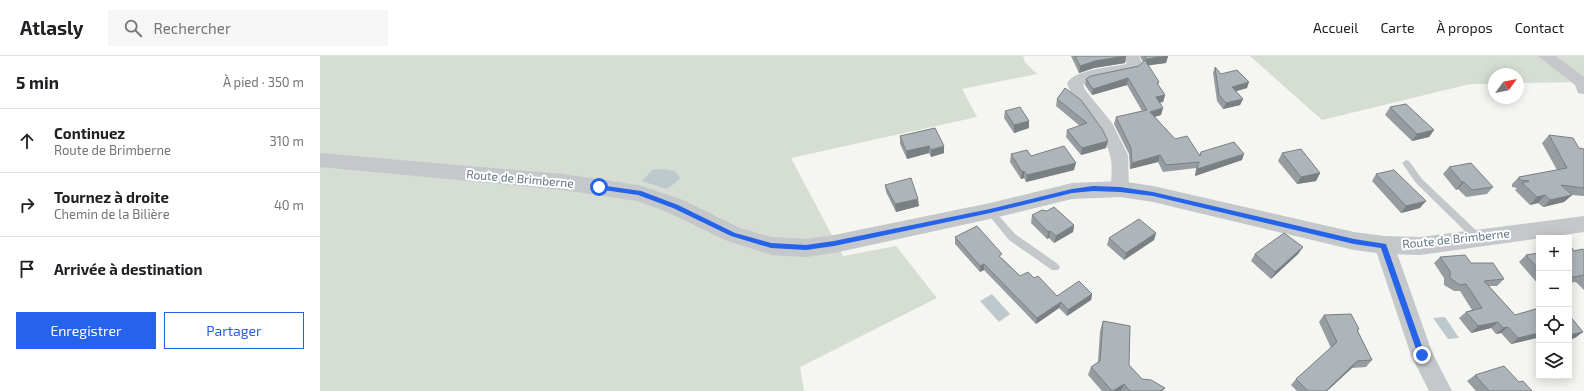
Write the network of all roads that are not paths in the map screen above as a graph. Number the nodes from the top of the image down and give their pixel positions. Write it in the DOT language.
graph roads {
  1 [pos="1131,56"];
  2 [pos="1546,56"];
  3 [pos="1584,89"];
  4 [pos="320,160"];
  5 [pos="1406,163"];
  6 [pos="1120,189"];
  7 [pos="990,211"];
  8 [pos="1584,224"];
  9 [pos="1478,238"];
  10 [pos="1384,246"];
  11 [pos="1055,267"];
  12 [pos="1441,391"];
  1 -- 6 [label="street"];
  2 -- 3 [label="street"];
  4 -- 7 [label="street, Route de Brimberne"];
  5 -- 9 [label="lane"];
  6 -- 7 [label="street, Route de Brimberne"];
  6 -- 10 [label="street, Route de Brimberne"];
  7 -- 11 [label="lane"];
  8 -- 9 [label="street, Route de Brimberne"];
  9 -- 10 [label="street, Route de Brimberne"];
  10 -- 12 [label="street"];
}
